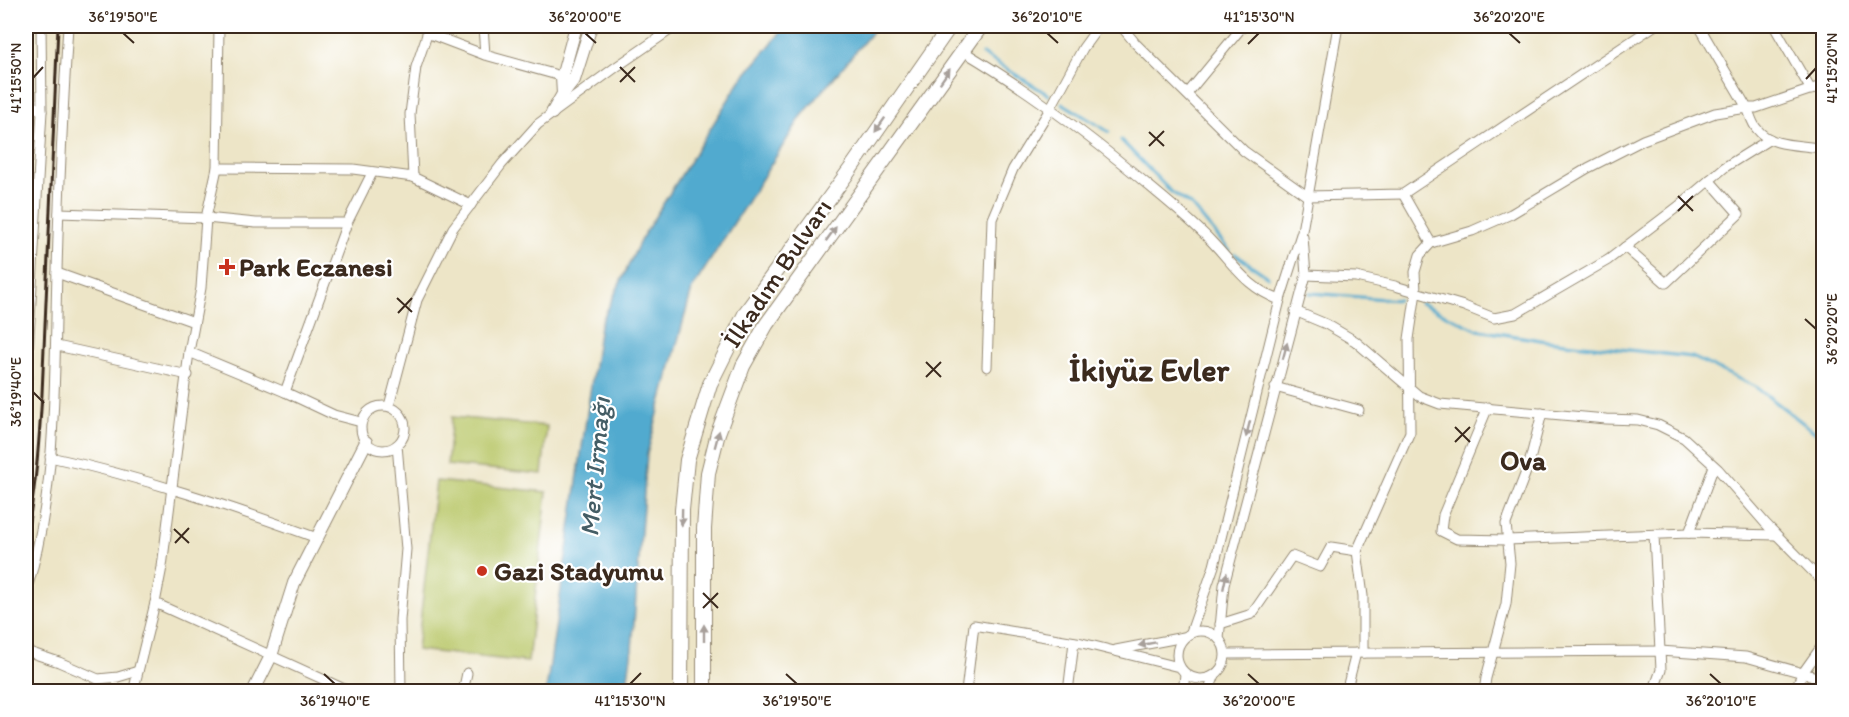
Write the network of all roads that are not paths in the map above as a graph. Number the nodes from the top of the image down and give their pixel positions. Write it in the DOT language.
graph roads {
  1 [pos="41,26"];
  2 [pos="68,26"];
  3 [pos="219,26"];
  4 [pos="483,26"];
  5 [pos="576,26"];
  6 [pos="591,26"];
  7 [pos="676,26"];
  8 [pos="950,26"];
  9 [pos="981,26"];
  10 [pos="1099,26"];
  11 [pos="1121,26"];
  12 [pos="1243,26"];
  13 [pos="1338,26"];
  14 [pos="1654,26"];
  15 [pos="1699,26"];
  16 [pos="1774,26"];
  17 [pos="429,29"];
  18 [pos="963,51"];
  19 [pos="485,55"];
  20 [pos="568,78"];
  21 [pos="1824,85"];
  22 [pos="1811,90"];
  23 [pos="1187,93"];
  24 [pos="26,102"];
  25 [pos="1747,108"];
  26 [pos="1050,110"];
  27 [pos="42,111"];
  28 [pos="552,113"];
  29 [pos="1770,139"];
  30 [pos="1824,149"];
  31 [pos="217,168"];
  32 [pos="372,173"];
  33 [pos="413,177"];
  34 [pos="1709,180"];
  35 [pos="1403,194"];
  36 [pos="1307,196"];
  37 [pos="471,205"];
  38 [pos="59,213"];
  39 [pos="206,218"];
  40 [pos="347,223"];
  41 [pos="1302,231"];
  42 [pos="30,235"];
  43 [pos="1431,243"];
  44 [pos="1625,247"];
  45 [pos="57,273"];
  46 [pos="1306,275"];
  47 [pos="1416,292"];
  48 [pos="1280,300"];
  49 [pos="1295,311"];
  50 [pos="194,322"];
  51 [pos="57,346"];
  52 [pos="189,352"];
  53 [pos="987,367"];
  54 [pos="188,375"];
  55 [pos="1275,387"];
  56 [pos="26,388"];
  57 [pos="1411,389"];
  58 [pos="285,392"];
  59 [pos="389,406"];
  60 [pos="1488,407"];
  61 [pos="1359,410"];
  62 [pos="1542,413"];
  63 [pos="361,422"];
  64 [pos="366,442"];
  65 [pos="397,445"];
  66 [pos="50,457"];
  67 [pos="1714,466"];
  68 [pos="173,487"];
  69 [pos="1689,533"];
  70 [pos="1654,535"];
  71 [pos="1776,535"];
  72 [pos="317,538"];
  73 [pos="1507,540"];
  74 [pos="1357,551"];
  75 [pos="1824,583"];
  76 [pos="26,592"];
  77 [pos="155,603"];
  78 [pos="1220,624"];
  79 [pos="1188,635"];
  80 [pos="1220,639"];
  81 [pos="1074,642"];
  82 [pos="1824,643"];
  83 [pos="26,651"];
  84 [pos="1111,651"];
  85 [pos="1660,651"];
  86 [pos="1360,653"];
  87 [pos="1493,653"];
  88 [pos="1226,654"];
  89 [pos="271,656"];
  90 [pos="1182,670"];
  91 [pos="138,671"];
  92 [pos="466,673"];
  93 [pos="1802,674"];
  94 [pos="1215,675"];
  95 [pos="1824,679"];
  96 [pos="401,691"];
  97 [pos="133,692"];
  98 [pos="254,692"];
  99 [pos="351,692"];
  100 [pos="463,692"];
  101 [pos="681,692"];
  102 [pos="704,692"];
  103 [pos="966,692"];
  104 [pos="1068,692"];
  105 [pos="1183,692"];
  106 [pos="1208,692"];
  107 [pos="1346,692"];
  108 [pos="1484,692"];
  109 [pos="1653,692"];
  110 [pos="1794,692"];
  1 -- 27 [label="street"];
  2 -- 38 [label="street"];
  3 -- 31 [label="street"];
  4 -- 19 [label="street"];
  5 -- 20 [label="main road"];
  6 -- 20 [label="main road"];
  7 -- 28 [label="street"];
  8 -- 101 [label="highway, İlkadım Bulvarı, one-way"];
  9 -- 18 [label="highway, İlkadım Bulvarı"];
  10 -- 26 [label="street"];
  11 -- 23 [label="street"];
  12 -- 23 [label="street"];
  13 -- 36 [label="street"];
  14 -- 35 [label="street"];
  15 -- 25 [label="street"];
  16 -- 22 [label="street"];
  17 -- 19 [label="street"];
  17 -- 33 [label="street"];
  18 -- 26 [label="street"];
  102 -- 18 [label="highway, İlkadım Bulvarı, one-way"];
  19 -- 20 [label="street"];
  20 -- 28 [label="main road"];
  21 -- 22 [label="street"];
  22 -- 25 [label="street"];
  23 -- 36 [label="street"];
  24 -- 27 [label="street"];
  25 -- 29 [label="street"];
  25 -- 43 [label="street"];
  26 -- 48 [label="street"];
  26 -- 53 [label="street"];
  27 -- 42 [label="street"];
  28 -- 37 [label="street"];
  29 -- 30 [label="street"];
  29 -- 34 [label="street"];
  31 -- 32 [label="street"];
  31 -- 39 [label="street"];
  32 -- 33 [label="street"];
  32 -- 40 [label="street"];
  33 -- 37 [label="street"];
  34 -- 44 [label="street"];
  34 -- 44 [label="street"];
  35 -- 36 [label="street"];
  35 -- 43 [label="street"];
  36 -- 41 [label="street"];
  37 -- 59 [label="street"];
  38 -- 39 [label="street"];
  38 -- 45 [label="street"];
  39 -- 40 [label="street"];
  39 -- 50 [label="street"];
  40 -- 58 [label="street"];
  41 -- 46 [label="street"];
  41 -- 48 [label="street"];
  42 -- 56 [label="street"];
  43 -- 47 [label="street"];
  44 -- 47 [label="street"];
  45 -- 50 [label="street"];
  45 -- 51 [label="street"];
  46 -- 47 [label="street"];
  46 -- 49 [label="street"];
  47 -- 57 [label="street"];
  48 -- 79 [label="street, one-way"];
  55 -- 49 [label="street, one-way"];
  49 -- 57 [label="street"];
  50 -- 52 [label="street"];
  51 -- 54 [label="street"];
  51 -- 66 [label="street"];
  52 -- 54 [label="street"];
  52 -- 58 [label="street"];
  54 -- 68 [label="street"];
  55 -- 61 [label="street"];
  78 -- 55 [label="street, one-way"];
  57 -- 60 [label="street"];
  57 -- 74 [label="street"];
  58 -- 63 [label="street"];
  59 -- 63 [label="street"];
  59 -- 65 [label="street"];
  60 -- 62 [label="street"];
  60 -- 73 [label="street"];
  62 -- 67 [label="street"];
  62 -- 73 [label="street"];
  63 -- 64 [label="street"];
  64 -- 65 [label="street"];
  64 -- 72 [label="main road"];
  65 -- 96 [label="street"];
  66 -- 68 [label="street"];
  66 -- 76 [label="street"];
  67 -- 69 [label="street"];
  67 -- 71 [label="street"];
  68 -- 72 [label="street"];
  68 -- 77 [label="street"];
  69 -- 70 [label="street"];
  69 -- 71 [label="street"];
  70 -- 73 [label="street"];
  70 -- 85 [label="street"];
  71 -- 75 [label="street"];
  72 -- 89 [label="main road"];
  73 -- 87 [label="street"];
  74 -- 78 [label="street"];
  74 -- 86 [label="street"];
  77 -- 89 [label="street"];
  77 -- 91 [label="street"];
  78 -- 80 [label="street"];
  79 -- 80 [label="street"];
  79 -- 84 [label="street, one-way"];
  79 -- 90 [label="street"];
  80 -- 88 [label="street"];
  81 -- 84 [label="street"];
  81 -- 103 [label="street"];
  81 -- 104 [label="street"];
  82 -- 93 [label="street"];
  83 -- 91 [label="street"];
  84 -- 90 [label="street"];
  85 -- 87 [label="street"];
  85 -- 93 [label="street"];
  85 -- 109 [label="street"];
  86 -- 87 [label="street"];
  86 -- 88 [label="street"];
  86 -- 107 [label="street"];
  87 -- 108 [label="street"];
  88 -- 94 [label="street"];
  89 -- 98 [label="main road"];
  89 -- 99 [label="street"];
  90 -- 94 [label="street"];
  90 -- 105 [label="street"];
  91 -- 97 [label="street"];
  92 -- 100 [label="street"];
  93 -- 95 [label="street"];
  93 -- 110 [label="street"];
  94 -- 106 [label="street"];
}
